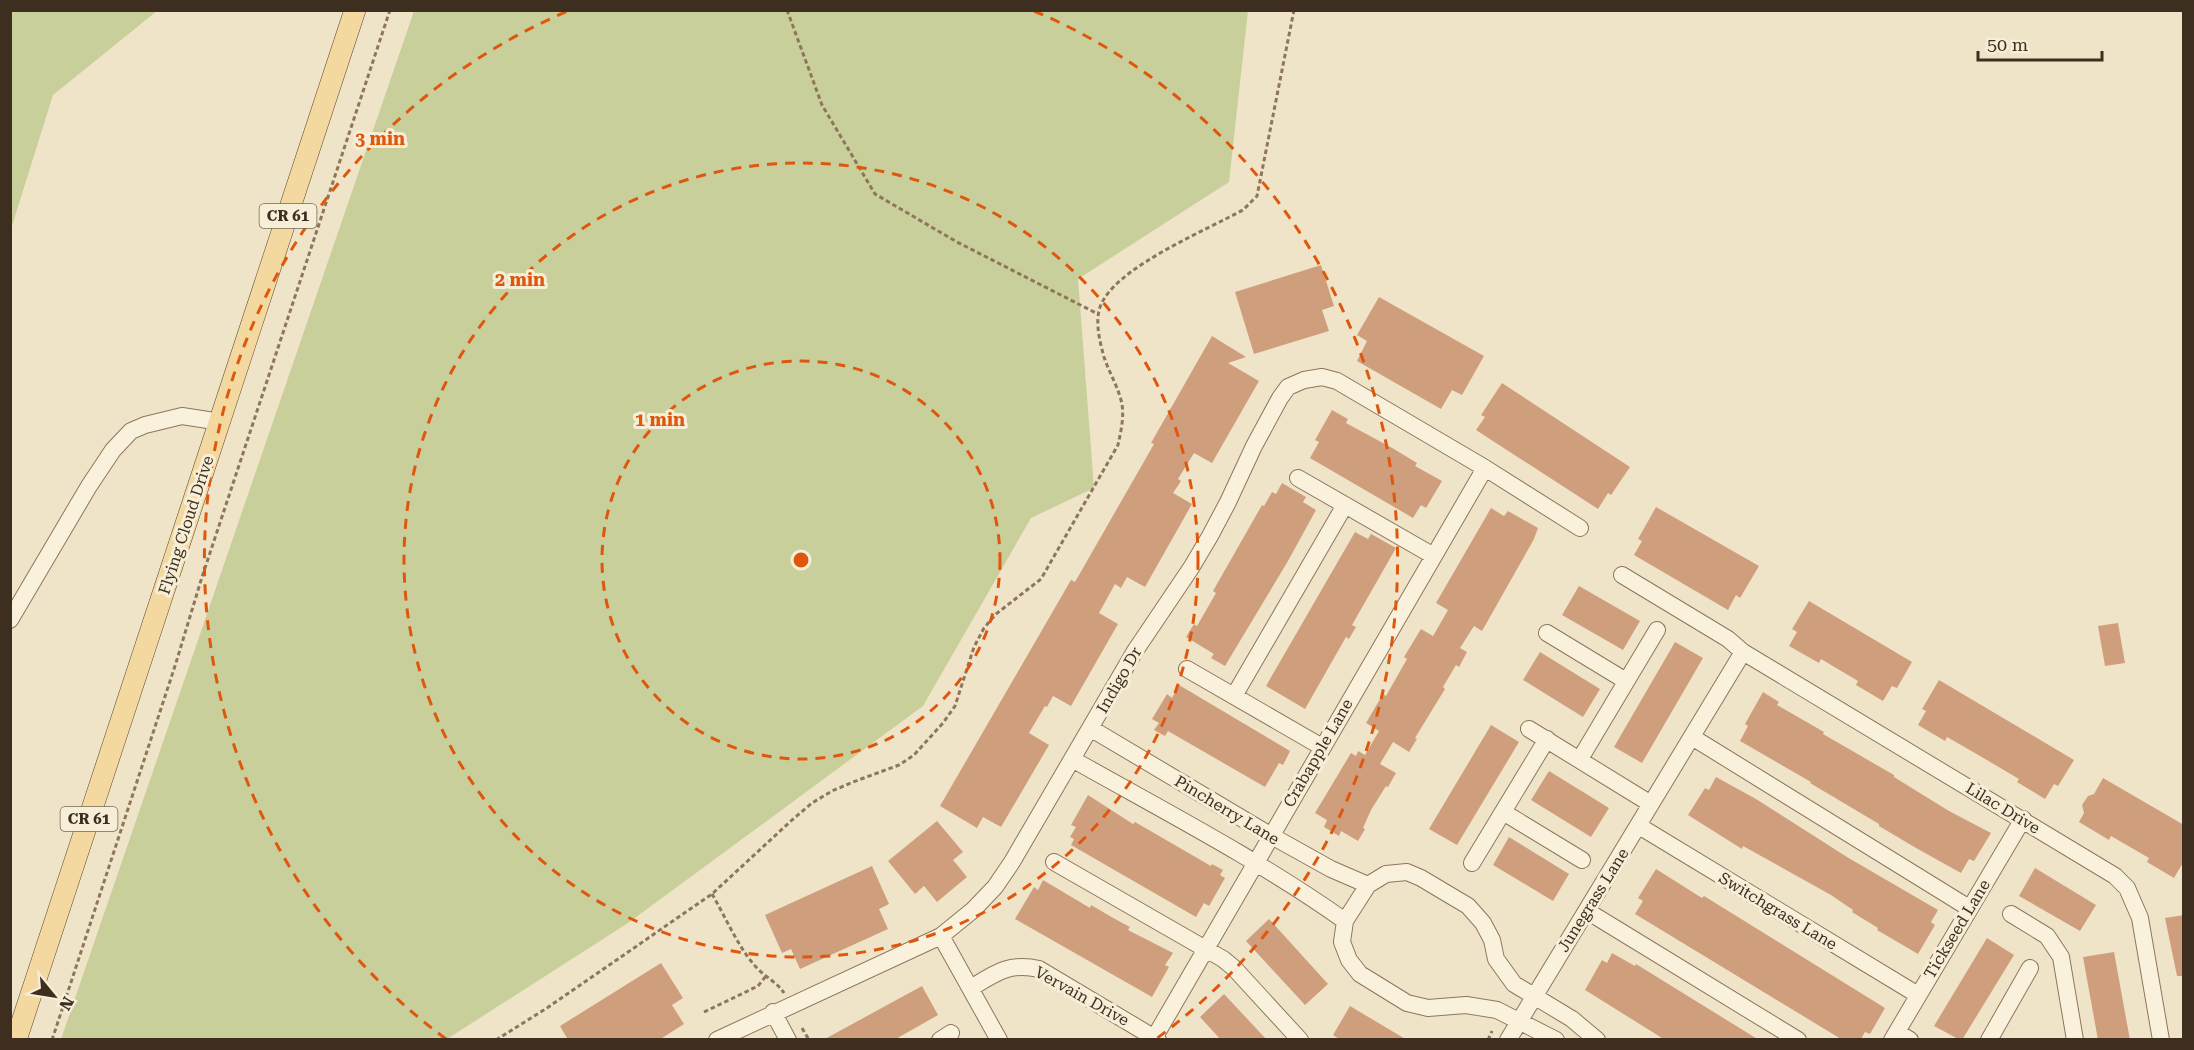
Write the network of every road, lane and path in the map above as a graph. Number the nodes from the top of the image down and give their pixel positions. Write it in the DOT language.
graph roads {
  1 [pos="355,10"];
  2 [pos="390,10"];
  3 [pos="787,10"];
  4 [pos="1293,10"];
  5 [pos="1098,314"];
  6 [pos="221,422"];
  7 [pos="1485,468"];
  8 [pos="1298,478"];
  9 [pos="1345,505"];
  10 [pos="1580,528"];
  11 [pos="1432,555"];
  12 [pos="1622,575"];
  13 [pos="10,620"];
  14 [pos="1657,630"];
  15 [pos="1547,633"];
  16 [pos="1743,652"];
  17 [pos="1187,669"];
  18 [pos="1626,681"];
  19 [pos="1234,696"];
  20 [pos="1090,728"];
  21 [pos="1529,729"];
  22 [pos="1692,737"];
  23 [pos="1547,739"];
  24 [pos="1322,747"];
  25 [pos="1072,759"];
  26 [pos="1580,759"];
  27 [pos="1651,804"];
  28 [pos="1503,812"];
  29 [pos="2023,819"];
  30 [pos="1639,826"];
  31 [pos="1270,835"];
  32 [pos="1582,860"];
  33 [pos="1054,862"];
  34 [pos="1472,863"];
  35 [pos="1255,864"];
  36 [pos="1368,885"];
  37 [pos="712,894"];
  38 [pos="1969,908"];
  39 [pos="1587,911"];
  40 [pos="2011,914"];
  41 [pos="1345,921"];
  42 [pos="941,936"];
  43 [pos="1206,949"];
  44 [pos="2030,969"];
  45 [pos="766,976"];
  46 [pos="971,988"];
  47 [pos="1534,995"];
  48 [pos="1918,995"];
  49 [pos="791,1004"];
  50 [pos="704,1012"];
  51 [pos="773,1012"];
  52 [pos="1520,1019"];
  53 [pos="1899,1037"];
  54 [pos="1155,1039"];
  55 [pos="16,1040"];
  56 [pos="52,1040"];
  57 [pos="496,1040"];
  58 [pos="717,1040"];
  59 [pos="789,1040"];
  60 [pos="808,1040"];
  61 [pos="999,1040"];
  62 [pos="1300,1040"];
  63 [pos="1508,1040"];
  64 [pos="1556,1040"];
  65 [pos="1597,1040"];
  66 [pos="1798,1040"];
  67 [pos="1989,1040"];
  68 [pos="2075,1040"];
  69 [pos="2161,1040"];
  1 -- 6 [label="main road, Flying Cloud Drive / CR 61"];
  2 -- 56 [label="path"];
  3 -- 5 [label="path"];
  4 -- 5 [label="path"];
  5 -- 37 [label="path"];
  6 -- 13 [label="street"];
  6 -- 55 [label="main road, Flying Cloud Drive / CR 61"];
  7 -- 10 [label="street, Indigo Dr"];
  7 -- 11 [label="street, Crabapple Lane"];
  7 -- 20 [label="street, Indigo Dr"];
  8 -- 9 [label="street"];
  9 -- 11 [label="street"];
  9 -- 19 [label="street"];
  11 -- 24 [label="street, Crabapple Lane"];
  12 -- 16 [label="street, Lilac Drive"];
  14 -- 18 [label="street"];
  15 -- 18 [label="street"];
  16 -- 22 [label="street, Junegrass Lane"];
  16 -- 29 [label="street, Lilac Drive"];
  17 -- 19 [label="street"];
  18 -- 26 [label="street"];
  19 -- 24 [label="street"];
  20 -- 25 [label="street, Indigo Dr"];
  20 -- 31 [label="street, Pincherry Lane"];
  21 -- 23 [label="street"];
  22 -- 27 [label="street, Junegrass Lane"];
  22 -- 38 [label="street"];
  23 -- 26 [label="street"];
  23 -- 28 [label="street"];
  24 -- 31 [label="street, Crabapple Lane"];
  25 -- 35 [label="street, Pincherry Lane"];
  25 -- 42 [label="street, Indigo Dr"];
  26 -- 27 [label="street"];
  27 -- 30 [label="street, Junegrass Lane"];
  28 -- 32 [label="street, Junegrass Lane"];
  28 -- 34 [label="street"];
  29 -- 38 [label="street, Tickseed Lane"];
  29 -- 69 [label="street, Lilac Drive"];
  30 -- 39 [label="street, Junegrass Lane"];
  30 -- 48 [label="street, Switchgrass Lane"];
  31 -- 35 [label="street, Crabapple Lane"];
  31 -- 36 [label="street, Pincherry Lane"];
  33 -- 43 [label="street"];
  35 -- 41 [label="street, Pincherry Lane"];
  35 -- 43 [label="street, Crabapple Lane"];
  36 -- 41 [label="street"];
  36 -- 47 [label="street"];
  37 -- 45 [label="path"];
  37 -- 57 [label="path"];
  38 -- 48 [label="street, Tickseed Lane"];
  39 -- 47 [label="street, Junegrass Lane"];
  39 -- 66 [label="street"];
  40 -- 68 [label="street"];
  41 -- 52 [label="street"];
  42 -- 46 [label="street"];
  42 -- 49 [label="street, Indigo Dr"];
  43 -- 54 [label="street, Crabapple Lane"];
  43 -- 62 [label="street"];
  44 -- 67 [label="street"];
  45 -- 49 [label="path"];
  45 -- 50 [label="path"];
  46 -- 54 [label="street, Vervain Drive"];
  46 -- 61 [label="street"];
  47 -- 52 [label="street, Junegrass Lane"];
  47 -- 65 [label="street"];
  48 -- 53 [label="street, Tickseed Lane"];
  49 -- 51 [label="street, Indigo Dr"];
  49 -- 60 [label="path"];
  51 -- 58 [label="street, Indigo Dr"];
  51 -- 59 [label="street"];
  52 -- 63 [label="street, Junegrass Lane"];
  52 -- 64 [label="street"];
}
